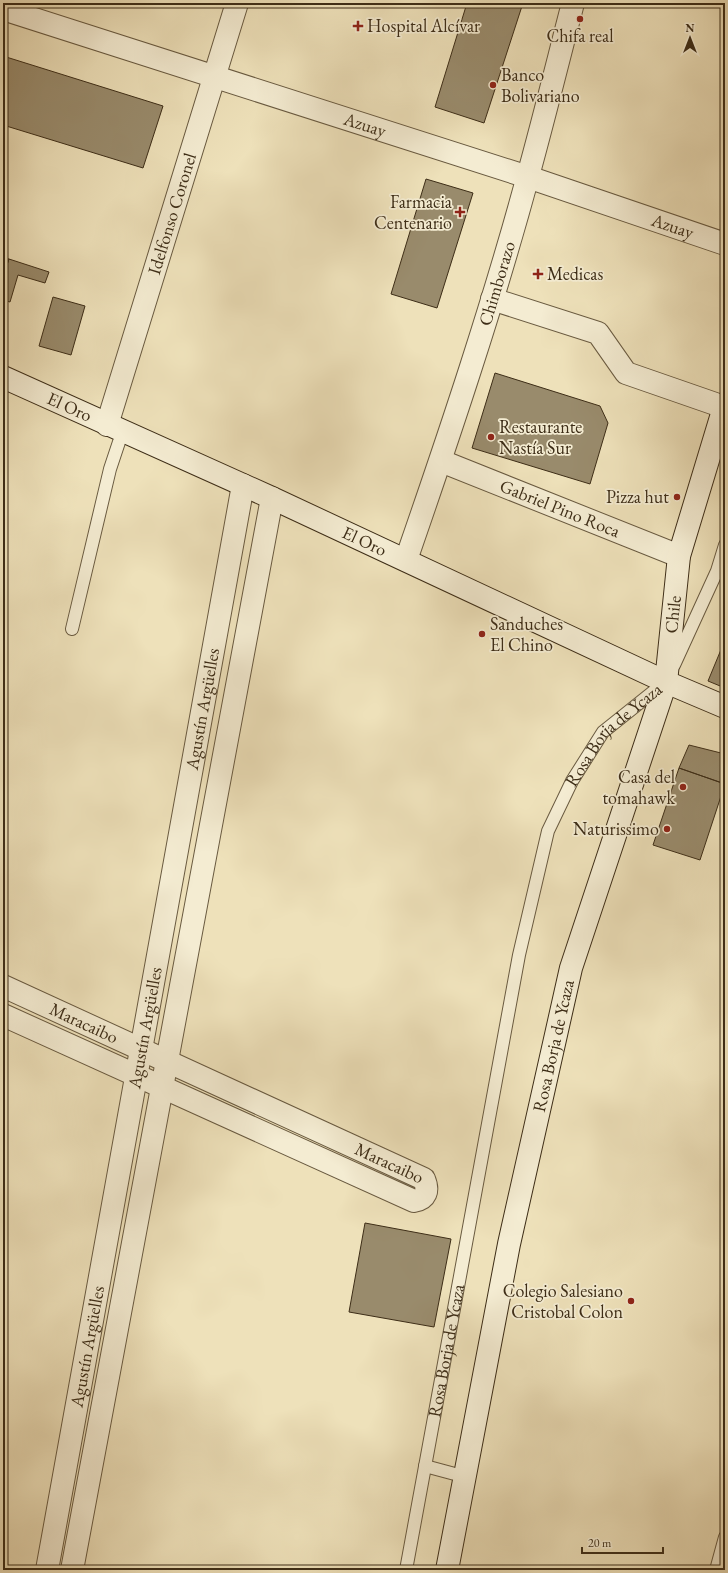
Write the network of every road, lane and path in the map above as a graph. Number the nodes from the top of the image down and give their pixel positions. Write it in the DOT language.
graph roads {
  1 [pos="237,3"];
  2 [pos="573,3"];
  3 [pos="3,9"];
  4 [pos="215,77"];
  5 [pos="528,177"];
  6 [pos="725,244"];
  7 [pos="492,299"];
  8 [pos="3,377"];
  9 [pos="725,406"];
  10 [pos="115,428"];
  11 [pos="441,461"];
  12 [pos="243,485"];
  13 [pos="272,498"];
  14 [pos="725,545"];
  15 [pos="679,556"];
  16 [pos="406,560"];
  17 [pos="72,629"];
  18 [pos="666,682"];
  19 [pos="725,707"];
  20 [pos="192,764"];
  21 [pos="221,769"];
  22 [pos="3,986"];
  23 [pos="3,1014"];
  24 [pos="141,1050"];
  25 [pos="167,1062"];
  26 [pos="136,1075"];
  27 [pos="162,1087"];
  28 [pos="89,1339"];
  29 [pos="114,1344"];
  30 [pos="425,1466"];
  31 [pos="466,1477"];
  32 [pos="725,1537"];
  33 [pos="47,1570"];
  34 [pos="72,1570"];
  35 [pos="406,1570"];
  36 [pos="447,1570"];
  37 [pos="716,1570"];
  1 -- 4 [label="street, Idelfonso Coronel"];
  2 -- 5 [label="street, Chimborazo"];
  3 -- 4 [label="street, Azuay"];
  4 -- 5 [label="street, Azuay"];
  4 -- 10 [label="street, Idelfonso Coronel"];
  5 -- 6 [label="street, Azuay"];
  5 -- 7 [label="street, Chimborazo"];
  7 -- 9 [label="street"];
  7 -- 11 [label="street, Chimborazo"];
  8 -- 10 [label="street, El Oro"];
  9 -- 15 [label="street, Chile"];
  10 -- 12 [label="street, El Oro"];
  10 -- 17 [label="lane"];
  11 -- 15 [label="street, Gabriel Pino Roca"];
  11 -- 16 [label="street, Chimborazo"];
  12 -- 13 [label="street, El Oro"];
  12 -- 20 [label="street, Agustín Argüelles"];
  13 -- 16 [label="street, El Oro"];
  13 -- 21 [label="street, Agustín Argüelles"];
  14 -- 18 [label="lane, Chile"];
  15 -- 18 [label="street, Chile"];
  16 -- 18 [label="street, El Oro"];
  18 -- 19 [label="street, El Oro"];
  18 -- 30 [label="lane, Rosa Borja de Ycaza"];
  18 -- 31 [label="street, Rosa Borja de Ycaza"];
  20 -- 21 [label="street"];
  20 -- 24 [label="street, Agustín Argüelles"];
  21 -- 25 [label="street, Agustín Argüelles"];
  22 -- 24 [label="street, Maracaibo"];
  23 -- 26 [label="street, Maracaibo"];
  24 -- 25 [label="street, Maracaibo"];
  24 -- 26 [label="street, Agustín Argüelles"];
  25 -- 27 [label="street, Agustín Argüelles"];
  25 -- 27 [label="street, Maracaibo"];
  26 -- 27 [label="street, Maracaibo"];
  26 -- 28 [label="street, Agustín Argüelles"];
  27 -- 29 [label="street, Agustín Argüelles"];
  28 -- 29 [label="street"];
  28 -- 33 [label="street, Agustín Argüelles"];
  29 -- 34 [label="street, Agustín Argüelles"];
  30 -- 31 [label="lane"];
  30 -- 35 [label="lane, Rosa Borja de Ycaza"];
  31 -- 36 [label="street, Rosa Borja de Ycaza"];
  32 -- 37 [label="lane"];
}
